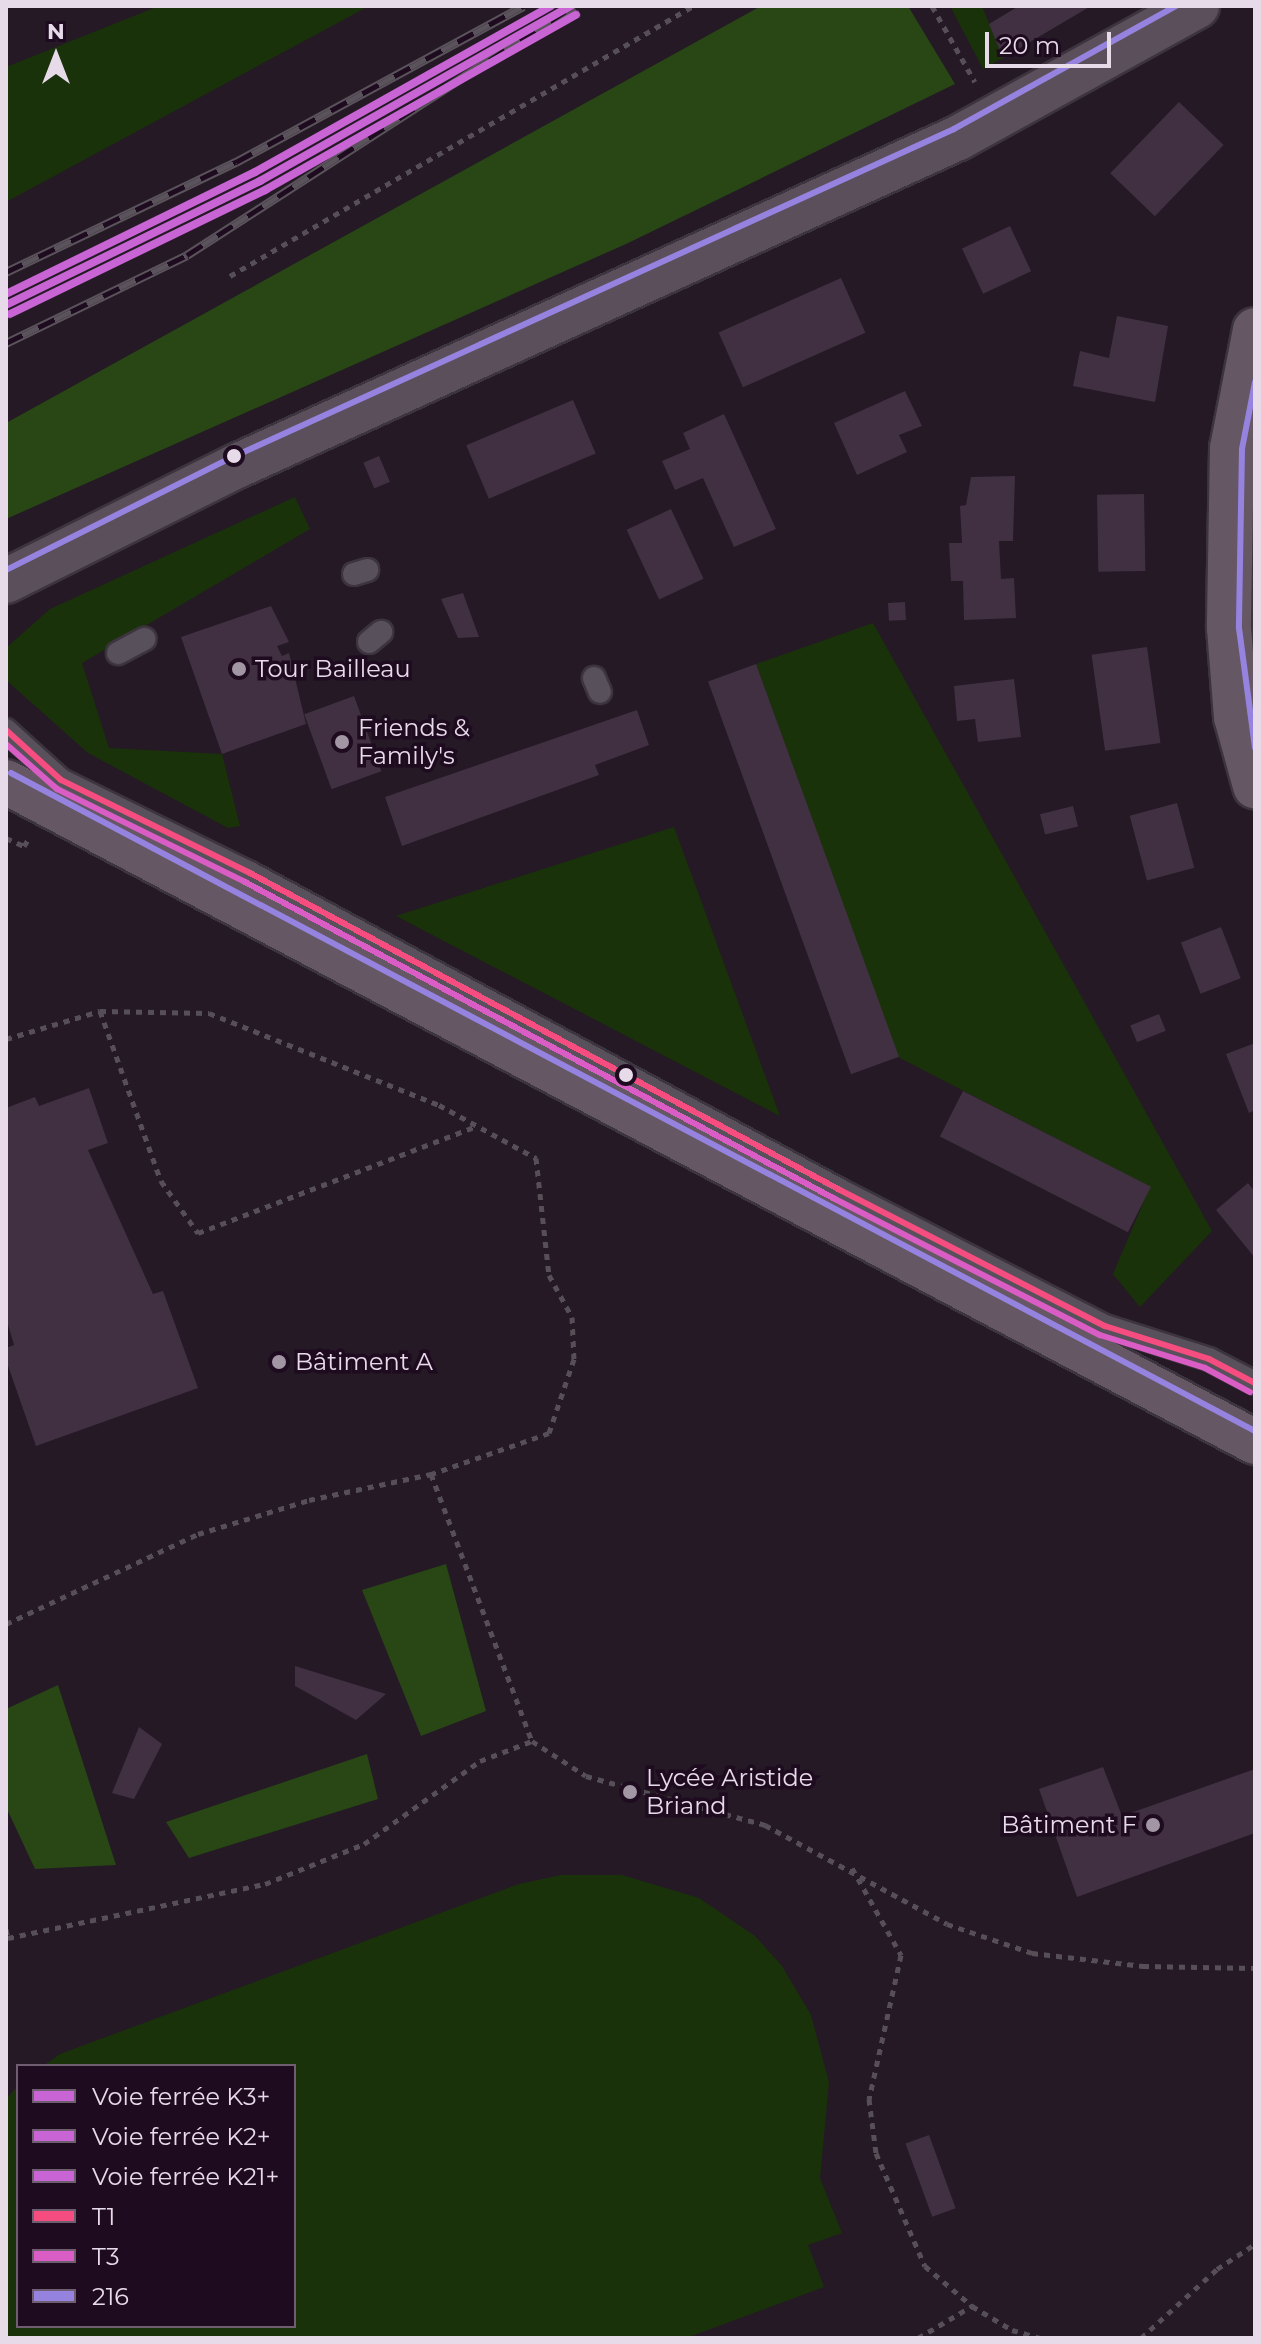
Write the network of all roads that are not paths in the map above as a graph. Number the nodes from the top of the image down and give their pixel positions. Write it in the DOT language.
graph roads {
  1 [pos="1197,6"];
  2 [pos="1255,330"];
  3 [pos="6,581"];
  4 [pos="144,639"];
  5 [pos="118,653"];
  6 [pos="6,730"];
  7 [pos="6,782"];
  8 [pos="1255,786"];
  9 [pos="1255,1383"];
  10 [pos="1255,1442"];
  1 -- 3 [label="main road"];
  2 -- 8 [label="main road"];
  4 -- 5 [label="lane"];
  6 -- 9 [label="lane"];
  7 -- 10 [label="main road"];
}
